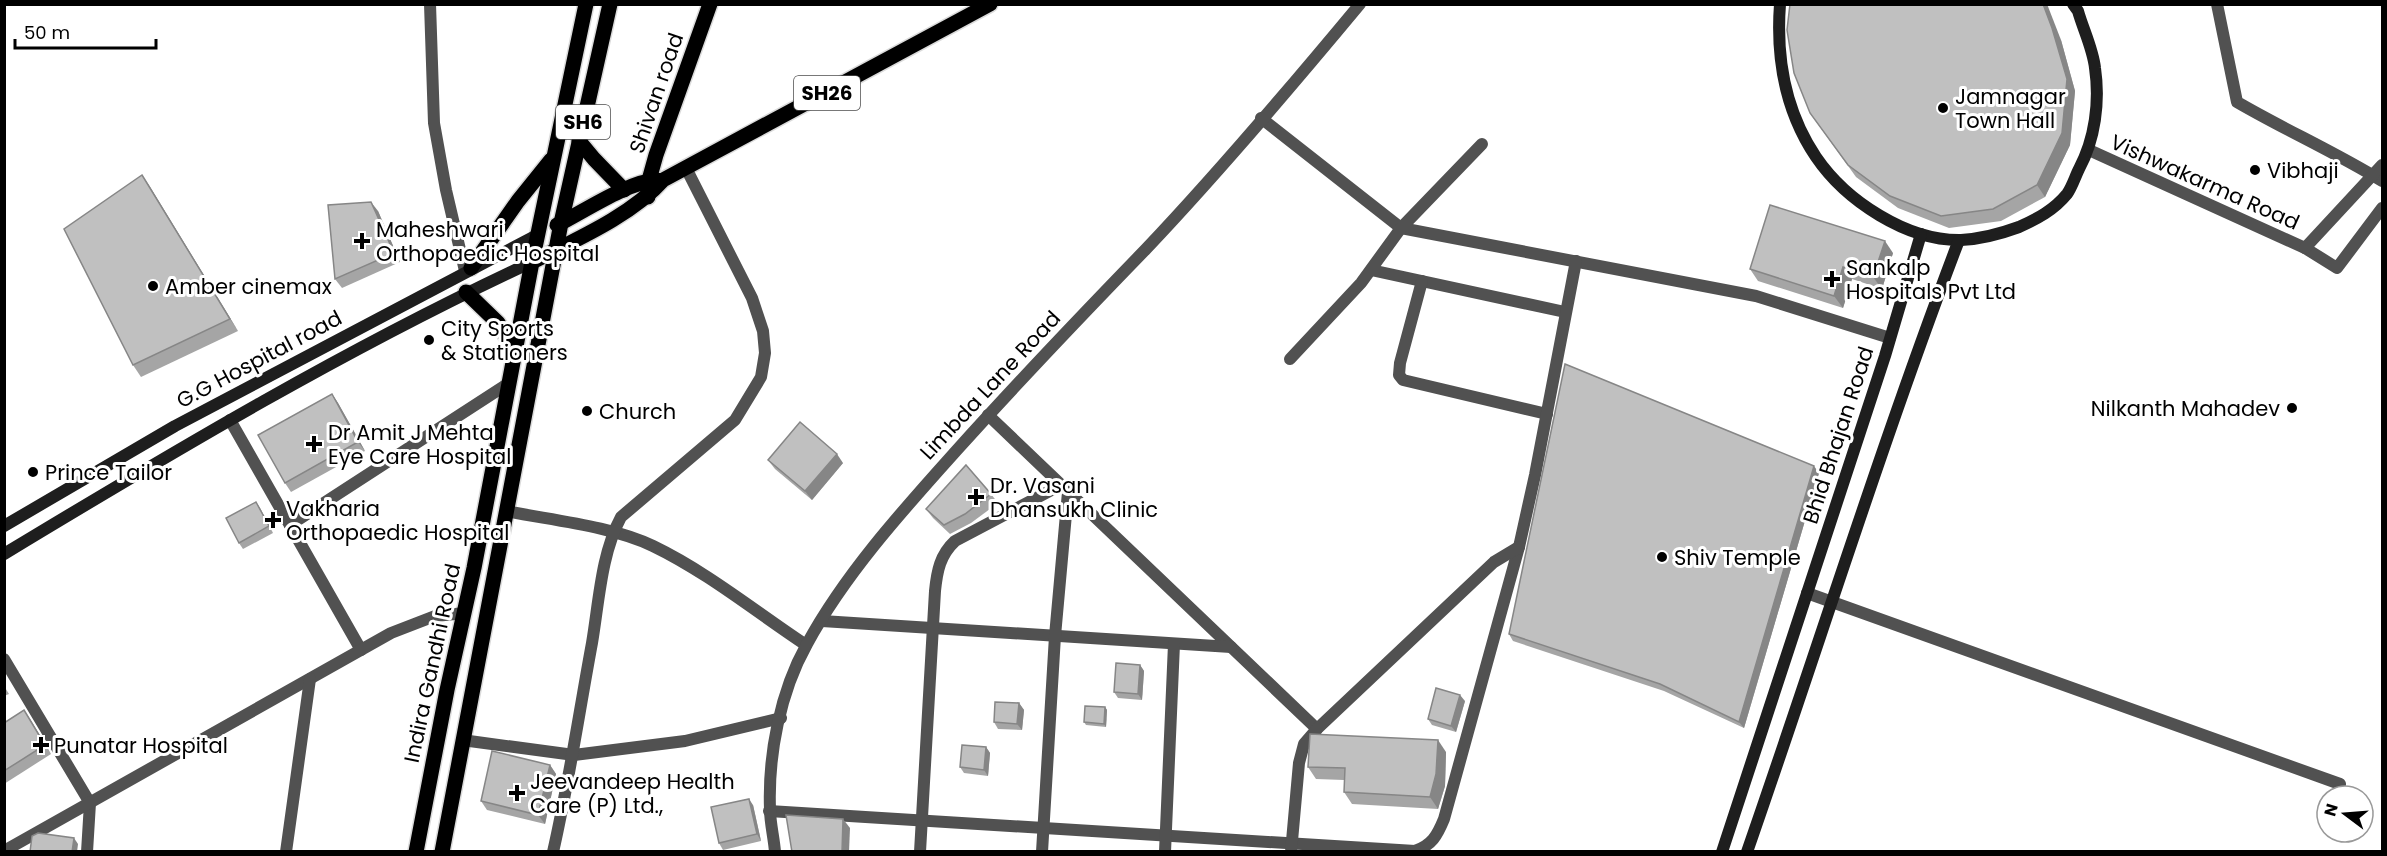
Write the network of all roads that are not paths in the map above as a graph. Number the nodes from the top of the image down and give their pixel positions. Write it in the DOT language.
graph roads {
  1 [pos="430,4"];
  2 [pos="586,4"];
  3 [pos="610,4"];
  4 [pos="710,4"];
  5 [pos="990,4"];
  6 [pos="1360,4"];
  7 [pos="1780,4"];
  8 [pos="2073,4"];
  9 [pos="2217,4"];
  10 [pos="1262,118"];
  11 [pos="579,141"];
  12 [pos="1482,144"];
  13 [pos="2089,150"];
  14 [pos="553,157"];
  15 [pos="2382,165"];
  16 [pos="686,168"];
  17 [pos="2378,178"];
  18 [pos="656,180"];
  19 [pos="624,190"];
  20 [pos="2382,208"];
  21 [pos="561,223"];
  22 [pos="1401,228"];
  23 [pos="1921,234"];
  24 [pos="537,235"];
  25 [pos="1959,240"];
  26 [pos="558,244"];
  27 [pos="2305,248"];
  28 [pos="1576,261"];
  29 [pos="532,262"];
  30 [pos="468,270"];
  31 [pos="1371,270"];
  32 [pos="1422,281"];
  33 [pos="466,292"];
  34 [pos="1565,312"];
  35 [pos="1890,338"];
  36 [pos="515,351"];
  37 [pos="1290,358"];
  38 [pos="509,383"];
  39 [pos="1547,414"];
  40 [pos="988,415"];
  41 [pos="230,420"];
  42 [pos="175,426"];
  43 [pos="187,446"];
  44 [pos="1064,488"];
  45 [pos="506,512"];
  46 [pos="290,525"];
  47 [pos="4,526"];
  48 [pos="613,532"];
  49 [pos="1519,547"];
  50 [pos="4,554"];
  51 [pos="1807,593"];
  52 [pos="1831,601"];
  53 [pos="465,613"];
  54 [pos="822,621"];
  55 [pos="934,628"];
  56 [pos="1055,636"];
  57 [pos="1174,644"];
  58 [pos="806,645"];
  59 [pos="1231,647"];
  60 [pos="361,650"];
  61 [pos="4,659"];
  62 [pos="310,679"];
  63 [pos="781,718"];
  64 [pos="1317,729"];
  65 [pos="462,740"];
  66 [pos="574,755"];
  67 [pos="2340,784"];
  68 [pos="90,803"];
  69 [pos="770,811"];
  70 [pos="922,820"];
  71 [pos="1043,828"];
  72 [pos="1166,835"];
  73 [pos="1291,847"];
  74 [pos="4,851"];
  75 [pos="87,852"];
  76 [pos="286,852"];
  77 [pos="416,852"];
  78 [pos="442,852"];
  79 [pos="553,852"];
  80 [pos="775,852"];
  81 [pos="920,852"];
  82 [pos="1042,852"];
  83 [pos="1165,852"];
  84 [pos="1722,852"];
  85 [pos="1747,852"];
  1 -- 30 [label="street"];
  2 -- 14 [label="main road, SH6"];
  3 -- 11 [label="main road, SH6"];
  4 -- 18 [label="main road, Shivan road"];
  5 -- 16 [label="main road, SH26"];
  6 -- 10 [label="street, Limbda Lane Road"];
  7 -- 23 [label="main road"];
  8 -- 13 [label="main road"];
  9 -- 17 [label="street"];
  10 -- 22 [label="street"];
  10 -- 40 [label="street, Limbda Lane Road"];
  11 -- 19 [label="main road"];
  11 -- 21 [label="main road, SH6"];
  12 -- 22 [label="street"];
  13 -- 25 [label="main road"];
  13 -- 27 [label="street, Vishwakarma Road"];
  14 -- 24 [label="main road, SH6"];
  14 -- 30 [label="main road"];
  15 -- 17 [label="street, Vishwakarma Road"];
  16 -- 18 [label="main road, SH26"];
  16 -- 48 [label="street"];
  17 -- 27 [label="street, Vishwakarma Road"];
  18 -- 19 [label="main road, SH26"];
  18 -- 26 [label="main road, Shivan road"];
  19 -- 21 [label="main road, SH26"];
  20 -- 27 [label="street, Vishwakarma Road"];
  21 -- 24 [label="main road, SH26"];
  21 -- 26 [label="main road, SH6"];
  22 -- 28 [label="street"];
  22 -- 31 [label="street"];
  23 -- 25 [label="main road"];
  23 -- 35 [label="main road, Bhid Bhajan Road"];
  24 -- 29 [label="main road, Indira Gandhi Road / SH6"];
  24 -- 30 [label="main road, G.G Hospital road"];
  25 -- 52 [label="main road"];
  26 -- 29 [label="main road"];
  26 -- 45 [label="main road, Indira Gandhi Road / SH6"];
  28 -- 34 [label="street"];
  28 -- 35 [label="street"];
  29 -- 33 [label="main road, G.G Hospital road"];
  29 -- 36 [label="main road, Indira Gandhi Road / SH6"];
  30 -- 42 [label="main road, G.G Hospital road"];
  31 -- 32 [label="street"];
  31 -- 37 [label="street"];
  32 -- 34 [label="street"];
  32 -- 39 [label="street"];
  33 -- 36 [label="main road"];
  33 -- 41 [label="main road, G.G Hospital road"];
  34 -- 39 [label="street"];
  35 -- 51 [label="main road, Bhid Bhajan Road"];
  36 -- 38 [label="main road, Indira Gandhi Road / SH6"];
  38 -- 46 [label="street"];
  38 -- 53 [label="main road, Indira Gandhi Road / SH6"];
  39 -- 49 [label="street"];
  40 -- 44 [label="street"];
  40 -- 54 [label="street, Limbda Lane Road"];
  41 -- 43 [label="main road, G.G Hospital road"];
  41 -- 46 [label="street"];
  42 -- 43 [label="main road"];
  42 -- 47 [label="main road, G.G Hospital road"];
  43 -- 50 [label="main road, G.G Hospital road"];
  44 -- 55 [label="street"];
  44 -- 56 [label="street"];
  44 -- 59 [label="street"];
  45 -- 48 [label="street"];
  45 -- 65 [label="main road, Indira Gandhi Road / SH6"];
  46 -- 60 [label="street"];
  48 -- 58 [label="street"];
  48 -- 66 [label="street"];
  49 -- 64 [label="street"];
  49 -- 73 [label="street"];
  51 -- 52 [label="street"];
  51 -- 84 [label="main road, Bhid Bhajan Road"];
  52 -- 67 [label="street"];
  52 -- 85 [label="main road"];
  53 -- 60 [label="street"];
  53 -- 77 [label="main road, Indira Gandhi Road / SH6"];
  54 -- 55 [label="street"];
  54 -- 58 [label="street, Limbda Lane Road"];
  55 -- 56 [label="street"];
  55 -- 70 [label="street"];
  56 -- 57 [label="street"];
  56 -- 71 [label="street"];
  57 -- 59 [label="street"];
  57 -- 72 [label="street"];
  58 -- 63 [label="street, Limbda Lane Road"];
  59 -- 64 [label="street"];
  60 -- 62 [label="street"];
  61 -- 68 [label="street"];
  62 -- 68 [label="street"];
  62 -- 76 [label="street"];
  63 -- 66 [label="street"];
  63 -- 69 [label="street, Limbda Lane Road"];
  64 -- 73 [label="street"];
  65 -- 66 [label="street"];
  65 -- 78 [label="main road, Indira Gandhi Road / SH6"];
  66 -- 79 [label="street"];
  68 -- 74 [label="street"];
  68 -- 75 [label="street"];
  69 -- 70 [label="street"];
  69 -- 80 [label="street, Limbda Lane Road"];
  70 -- 71 [label="street"];
  70 -- 81 [label="street"];
  71 -- 72 [label="street"];
  71 -- 82 [label="street"];
  72 -- 73 [label="street"];
  72 -- 83 [label="street"];
}
